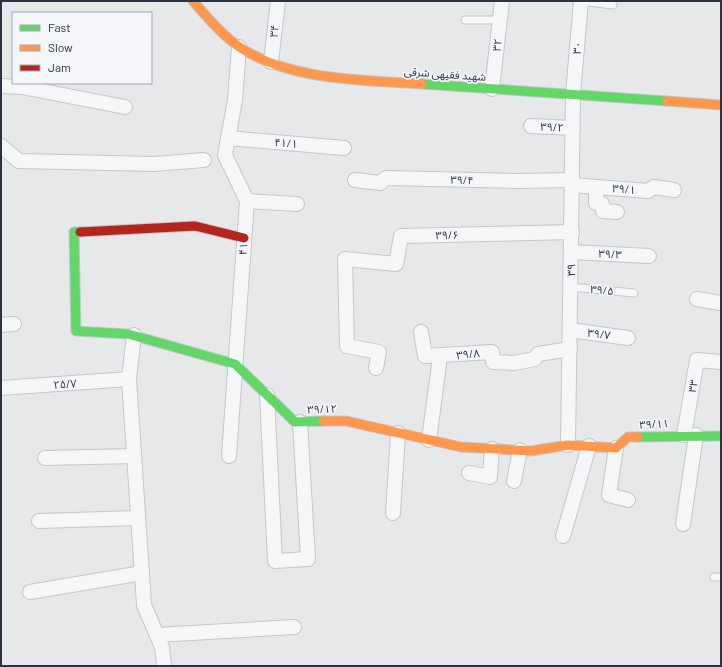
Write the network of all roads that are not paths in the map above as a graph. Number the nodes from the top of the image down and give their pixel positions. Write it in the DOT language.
graph roads {
  1 [pos="193,1"];
  2 [pos="278,1"];
  3 [pos="502,1"];
  4 [pos="581,1"];
  5 [pos="613,5"];
  6 [pos="465,20"];
  7 [pos="500,20"];
  8 [pos="239,46"];
  9 [pos="271,62"];
  10 [pos="1,86"];
  11 [pos="492,89"];
  12 [pos="573,94"];
  13 [pos="721,105"];
  14 [pos="125,107"];
  15 [pos="532,126"];
  16 [pos="573,128"];
  17 [pos="228,138"];
  18 [pos="1,146"];
  19 [pos="344,148"];
  20 [pos="204,160"];
  21 [pos="354,180"];
  22 [pos="572,182"];
  23 [pos="596,187"];
  24 [pos="674,190"];
  25 [pos="247,201"];
  26 [pos="297,204"];
  27 [pos="617,212"];
  28 [pos="572,232"];
  29 [pos="244,238"];
  30 [pos="571,252"];
  31 [pos="649,256"];
  32 [pos="571,288"];
  33 [pos="634,293"];
  34 [pos="697,299"];
  35 [pos="721,303"];
  36 [pos="570,330"];
  37 [pos="421,332"];
  38 [pos="134,335"];
  39 [pos="628,338"];
  40 [pos="570,349"];
  41 [pos="440,357"];
  42 [pos="721,362"];
  43 [pos="235,364"];
  44 [pos="376,368"];
  45 [pos="129,379"];
  46 [pos="1,388"];
  47 [pos="267,395"];
  48 [pos="300,422"];
  49 [pos="398,433"];
  50 [pos="690,435"];
  51 [pos="721,436"];
  52 [pos="429,440"];
  53 [pos="568,445"];
  54 [pos="589,446"];
  55 [pos="616,448"];
  56 [pos="492,449"];
  57 [pos="520,450"];
  58 [pos="134,456"];
  59 [pos="230,456"];
  60 [pos="45,458"];
  61 [pos="469,473"];
  62 [pos="514,481"];
  63 [pos="628,500"];
  64 [pos="393,514"];
  65 [pos="138,518"];
  66 [pos="39,521"];
  67 [pos="682,524"];
  68 [pos="563,536"];
  69 [pos="142,573"];
  70 [pos="30,592"];
  71 [pos="294,627"];
  72 [pos="157,635"];
  73 [pos="164,666"];
  1 -- 8 [label="street, شهید فقیهی شرقی"];
  2 -- 9 [label="street, ۳۴"];
  3 -- 7 [label="street, ۳۲"];
  4 -- 5 [label="lane"];
  4 -- 12 [label="street, ۳۰"];
  6 -- 7 [label="lane"];
  7 -- 11 [label="street, ۳۲"];
  8 -- 9 [label="street, شهید فقیهی شرقی"];
  8 -- 17 [label="street"];
  9 -- 11 [label="street, شهید فقیهی شرقی"];
  10 -- 14 [label="street"];
  11 -- 12 [label="street, شهید فقیهی شرقی"];
  12 -- 13 [label="street, شهید فقیهی شرقی"];
  12 -- 16 [label="street, ۳۹"];
  15 -- 16 [label="street, ۳۹/۲"];
  16 -- 22 [label="street, ۳۹"];
  17 -- 19 [label="street, ۴۱/۱"];
  17 -- 25 [label="street"];
  18 -- 20 [label="street"];
  21 -- 22 [label="street, ۳۹/۴"];
  22 -- 23 [label="street, ۳۹/۱"];
  22 -- 28 [label="street, ۳۹"];
  23 -- 24 [label="street, ۳۹/۱"];
  23 -- 27 [label="street"];
  25 -- 26 [label="street"];
  25 -- 29 [label="street, ۴۱"];
  28 -- 30 [label="street, ۳۹"];
  28 -- 44 [label="street, ۳۹/۶"];
  29 -- 38 [label="street, ۳۹/۱۲"];
  29 -- 43 [label="street, ۴۱"];
  30 -- 31 [label="street, ۳۹/۳"];
  30 -- 32 [label="street, ۳۹"];
  32 -- 33 [label="lane, ۳۹/۵"];
  32 -- 36 [label="street, ۳۹"];
  34 -- 35 [label="street"];
  36 -- 39 [label="street, ۳۹/۷"];
  36 -- 40 [label="street, ۳۹"];
  37 -- 41 [label="street, ۳۹/۸"];
  38 -- 43 [label="street, ۳۹/۱۲"];
  38 -- 45 [label="street"];
  40 -- 41 [label="street, ۳۹/۸"];
  40 -- 53 [label="street, ۳۹"];
  41 -- 52 [label="street"];
  42 -- 50 [label="street, ۳۳"];
  43 -- 47 [label="street, ۳۹/۱۲"];
  43 -- 59 [label="street, ۴۱"];
  45 -- 46 [label="street, ۲۵/۷"];
  45 -- 58 [label="street"];
  47 -- 48 [label="street, ۳۹/۱۲"];
  47 -- 48 [label="street"];
  48 -- 49 [label="street, ۳۹/۱۲"];
  49 -- 52 [label="street, ۳۹/۱۲"];
  49 -- 64 [label="street"];
  50 -- 51 [label="street, ۳۹/۱۱"];
  50 -- 55 [label="street, ۳۹/۱۱"];
  50 -- 67 [label="street"];
  52 -- 56 [label="street, ۳۹/۱۲"];
  53 -- 54 [label="street"];
  53 -- 57 [label="street, ۳۹/۱۲"];
  54 -- 55 [label="street"];
  54 -- 68 [label="street"];
  55 -- 63 [label="street"];
  56 -- 57 [label="street, ۳۹/۱۲"];
  56 -- 61 [label="street"];
  57 -- 62 [label="street"];
  58 -- 60 [label="street"];
  58 -- 65 [label="street"];
  65 -- 66 [label="street"];
  65 -- 69 [label="street"];
  69 -- 70 [label="street"];
  69 -- 72 [label="street"];
  71 -- 72 [label="street"];
  72 -- 73 [label="street"];
}
